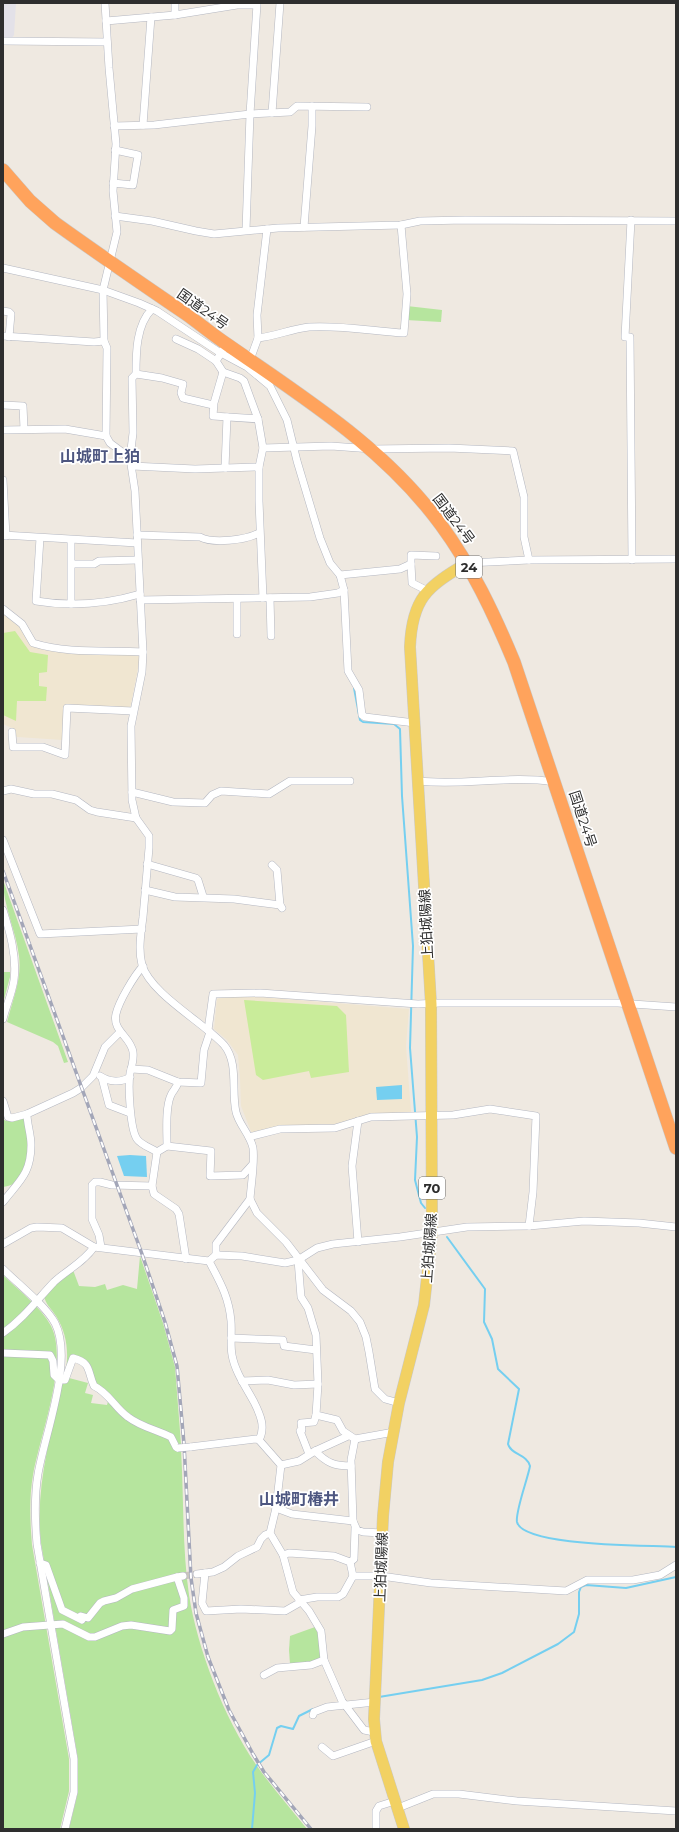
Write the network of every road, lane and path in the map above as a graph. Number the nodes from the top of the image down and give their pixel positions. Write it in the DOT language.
graph roads {
  1 [pos="106,3"];
  2 [pos="175,3"];
  3 [pos="280,3"];
  4 [pos="255,4"];
  5 [pos="175,16"];
  6 [pos="151,17"];
  7 [pos="106,21"];
  8 [pos="3,41"];
  9 [pos="107,42"];
  10 [pos="312,106"];
  11 [pos="367,107"];
  12 [pos="250,114"];
  13 [pos="272,114"];
  14 [pos="143,125"];
  15 [pos="114,126"];
  16 [pos="115,150"];
  17 [pos="3,170"];
  18 [pos="113,183"];
  19 [pos="115,216"];
  20 [pos="631,220"];
  21 [pos="676,221"];
  22 [pos="401,225"];
  23 [pos="304,227"];
  24 [pos="267,229"];
  25 [pos="246,230"];
  26 [pos="110,261"];
  27 [pos="3,268"];
  28 [pos="103,290"];
  29 [pos="152,309"];
  30 [pos="3,311"];
  31 [pos="6,336"];
  32 [pos="258,338"];
  33 [pos="176,339"];
  34 [pos="104,341"];
  35 [pos="224,349"];
  36 [pos="250,360"];
  37 [pos="216,361"];
  38 [pos="223,372"];
  39 [pos="136,374"];
  40 [pos="3,405"];
  41 [pos="213,405"];
  42 [pos="227,417"];
  43 [pos="258,419"];
  44 [pos="24,429"];
  45 [pos="3,430"];
  46 [pos="106,436"];
  47 [pos="293,447"];
  48 [pos="263,448"];
  49 [pos="372,449"];
  50 [pos="130,458"];
  51 [pos="132,466"];
  52 [pos="259,467"];
  53 [pos="225,468"];
  54 [pos="3,480"];
  55 [pos="259,533"];
  56 [pos="4,536"];
  57 [pos="40,538"];
  58 [pos="137,539"];
  59 [pos="71,540"];
  60 [pos="436,556"];
  61 [pos="676,559"];
  62 [pos="138,560"];
  63 [pos="529,560"];
  64 [pos="632,560"];
  65 [pos="467,563"];
  66 [pos="72,564"];
  67 [pos="411,564"];
  68 [pos="340,575"];
  69 [pos="344,590"];
  70 [pos="428,590"];
  71 [pos="140,597"];
  72 [pos="266,598"];
  73 [pos="237,599"];
  74 [pos="71,604"];
  75 [pos="3,610"];
  76 [pos="237,634"];
  77 [pos="271,636"];
  78 [pos="143,652"];
  79 [pos="133,711"];
  80 [pos="414,723"];
  81 [pos="12,732"];
  82 [pos="350,781"];
  83 [pos="419,781"];
  84 [pos="554,782"];
  85 [pos="3,791"];
  86 [pos="132,792"];
  87 [pos="136,818"];
  88 [pos="3,840"];
  89 [pos="147,864"];
  90 [pos="272,865"];
  91 [pos="145,890"];
  92 [pos="203,896"];
  93 [pos="3,910"];
  94 [pos="142,929"];
  95 [pos="142,966"];
  96 [pos="431,1004"];
  97 [pos="628,1004"];
  98 [pos="676,1007"];
  99 [pos="3,1019"];
  100 [pos="209,1031"];
  101 [pos="120,1032"];
  102 [pos="95,1072"];
  103 [pos="131,1073"];
  104 [pos="102,1078"];
  105 [pos="178,1082"];
  106 [pos="3,1101"];
  107 [pos="130,1113"];
  108 [pos="27,1114"];
  109 [pos="432,1116"];
  110 [pos="358,1121"];
  111 [pos="249,1137"];
  112 [pos="167,1146"];
  113 [pos="676,1148"];
  114 [pos="157,1152"];
  115 [pos="252,1165"];
  116 [pos="152,1186"];
  117 [pos="250,1199"];
  118 [pos="3,1202"];
  119 [pos="529,1226"];
  120 [pos="676,1227"];
  121 [pos="432,1233"];
  122 [pos="358,1242"];
  123 [pos="3,1244"];
  124 [pos="98,1247"];
  125 [pos="216,1255"];
  126 [pos="186,1259"];
  127 [pos="298,1260"];
  128 [pos="209,1261"];
  129 [pos="3,1268"];
  130 [pos="36,1302"];
  131 [pos="3,1333"];
  132 [pos="231,1338"];
  133 [pos="316,1350"];
  134 [pos="3,1353"];
  135 [pos="60,1380"];
  136 [pos="242,1381"];
  137 [pos="318,1384"];
  138 [pos="399,1403"];
  139 [pos="316,1415"];
  140 [pos="394,1432"];
  141 [pos="351,1438"];
  142 [pos="259,1440"];
  143 [pos="312,1452"];
  144 [pos="281,1465"];
  145 [pos="351,1466"];
  146 [pos="276,1508"];
  147 [pos="354,1524"];
  148 [pos="270,1533"];
  149 [pos="382,1533"];
  150 [pos="283,1555"];
  151 [pos="350,1562"];
  152 [pos="40,1563"];
  153 [pos="676,1565"];
  154 [pos="353,1576"];
  155 [pos="381,1576"];
  156 [pos="299,1600"];
  157 [pos="51,1626"];
  158 [pos="3,1634"];
  159 [pos="324,1660"];
  160 [pos="264,1674"];
  161 [pos="375,1702"];
  162 [pos="344,1704"];
  163 [pos="313,1714"];
  164 [pos="375,1737"];
  165 [pos="322,1747"];
  166 [pos="396,1804"];
  167 [pos="676,1811"];
  168 [pos="65,1829"];
  169 [pos="376,1829"];
  170 [pos="404,1829"];
  1 -- 7 [label="street"];
  2 -- 5 [label="street"];
  3 -- 13 [label="street"];
  4 -- 5 [label="street"];
  4 -- 12 [label="street"];
  5 -- 6 [label="street"];
  6 -- 7 [label="street"];
  6 -- 14 [label="street"];
  7 -- 9 [label="street"];
  8 -- 9 [label="street"];
  9 -- 15 [label="street"];
  10 -- 11 [label="street"];
  10 -- 13 [label="street"];
  10 -- 23 [label="street"];
  12 -- 13 [label="street"];
  12 -- 14 [label="street"];
  12 -- 25 [label="street"];
  14 -- 15 [label="street"];
  15 -- 16 [label="street"];
  16 -- 18 [label="street"];
  16 -- 18 [label="street"];
  17 -- 26 [label="highway, 国道24号 / 24"];
  18 -- 19 [label="street"];
  19 -- 25 [label="street"];
  19 -- 26 [label="street"];
  20 -- 21 [label="street"];
  20 -- 22 [label="street"];
  20 -- 64 [label="street"];
  22 -- 23 [label="street"];
  22 -- 32 [label="street"];
  23 -- 24 [label="street"];
  24 -- 25 [label="street"];
  24 -- 32 [label="street"];
  26 -- 28 [label="street"];
  26 -- 35 [label="highway, 国道24号 / 24"];
  27 -- 28 [label="street"];
  28 -- 29 [label="street"];
  28 -- 34 [label="street"];
  29 -- 35 [label="street"];
  29 -- 39 [label="street"];
  30 -- 31 [label="street"];
  31 -- 34 [label="street"];
  32 -- 36 [label="street"];
  33 -- 37 [label="street"];
  34 -- 46 [label="street"];
  35 -- 36 [label="highway, 国道24号 / 24"];
  35 -- 37 [label="street"];
  35 -- 47 [label="street"];
  36 -- 49 [label="highway, 国道24号 / 24"];
  37 -- 38 [label="street"];
  38 -- 41 [label="street"];
  38 -- 43 [label="street"];
  39 -- 41 [label="street"];
  39 -- 50 [label="street"];
  40 -- 44 [label="street"];
  41 -- 42 [label="street"];
  42 -- 43 [label="street"];
  42 -- 53 [label="street"];
  43 -- 48 [label="street"];
  44 -- 45 [label="street"];
  44 -- 46 [label="street"];
  46 -- 50 [label="street"];
  47 -- 48 [label="street"];
  47 -- 49 [label="street"];
  47 -- 68 [label="street"];
  48 -- 52 [label="street"];
  49 -- 63 [label="street"];
  49 -- 65 [label="highway, 国道24号 / 24"];
  50 -- 51 [label="street"];
  51 -- 53 [label="street"];
  51 -- 58 [label="street"];
  52 -- 53 [label="street"];
  52 -- 55 [label="street"];
  54 -- 56 [label="street"];
  55 -- 58 [label="street"];
  55 -- 72 [label="street"];
  56 -- 57 [label="street"];
  57 -- 59 [label="street"];
  57 -- 74 [label="street"];
  58 -- 59 [label="street"];
  58 -- 62 [label="street"];
  59 -- 66 [label="street"];
  60 -- 67 [label="street"];
  61 -- 64 [label="street"];
  62 -- 66 [label="street"];
  62 -- 71 [label="street"];
  63 -- 64 [label="street"];
  63 -- 65 [label="street"];
  65 -- 70 [label="main road, 上狛城陽線 / 70"];
  65 -- 84 [label="highway, 国道24号 / 24"];
  66 -- 74 [label="street"];
  67 -- 68 [label="street"];
  67 -- 70 [label="street"];
  68 -- 69 [label="street"];
  69 -- 72 [label="street"];
  69 -- 80 [label="street"];
  70 -- 80 [label="main road, 上狛城陽線 / 70"];
  71 -- 73 [label="street"];
  71 -- 74 [label="street"];
  71 -- 78 [label="street"];
  72 -- 73 [label="street"];
  72 -- 77 [label="street"];
  73 -- 76 [label="street"];
  75 -- 78 [label="street"];
  78 -- 79 [label="street"];
  79 -- 81 [label="street"];
  79 -- 86 [label="street"];
  80 -- 83 [label="main road, 上狛城陽線 / 70"];
  82 -- 86 [label="street"];
  83 -- 84 [label="street"];
  83 -- 96 [label="main road, 上狛城陽線 / 70"];
  84 -- 97 [label="highway, 国道24号 / 24"];
  85 -- 87 [label="street"];
  86 -- 87 [label="street"];
  87 -- 89 [label="street"];
  88 -- 94 [label="street"];
  89 -- 91 [label="street"];
  89 -- 92 [label="street"];
  90 -- 92 [label="street"];
  91 -- 92 [label="street"];
  91 -- 94 [label="street"];
  93 -- 99 [label="street"];
  94 -- 95 [label="street"];
  95 -- 100 [label="street"];
  95 -- 101 [label="street"];
  96 -- 97 [label="street"];
  96 -- 100 [label="street"];
  96 -- 109 [label="main road, 上狛城陽線 / 70"];
  97 -- 98 [label="street"];
  97 -- 113 [label="highway, 国道24号 / 24"];
  100 -- 105 [label="street"];
  100 -- 111 [label="street"];
  101 -- 102 [label="street"];
  101 -- 103 [label="street"];
  102 -- 104 [label="street"];
  102 -- 108 [label="street"];
  103 -- 104 [label="street"];
  103 -- 105 [label="street"];
  103 -- 107 [label="street"];
  104 -- 107 [label="street"];
  105 -- 112 [label="street"];
  106 -- 108 [label="street"];
  107 -- 114 [label="street"];
  108 -- 118 [label="street"];
  109 -- 110 [label="street"];
  109 -- 119 [label="street"];
  109 -- 121 [label="main road, 上狛城陽線 / 70"];
  110 -- 111 [label="street"];
  110 -- 122 [label="street"];
  111 -- 115 [label="street"];
  112 -- 114 [label="street"];
  112 -- 115 [label="street"];
  114 -- 116 [label="street"];
  115 -- 117 [label="street"];
  116 -- 124 [label="street"];
  116 -- 126 [label="street"];
  117 -- 125 [label="street"];
  117 -- 127 [label="street"];
  119 -- 120 [label="street"];
  119 -- 121 [label="street"];
  121 -- 122 [label="street"];
  121 -- 138 [label="main road, 上狛城陽線 / 70"];
  122 -- 127 [label="street"];
  123 -- 124 [label="street"];
  124 -- 126 [label="street"];
  124 -- 130 [label="street"];
  125 -- 127 [label="street"];
  125 -- 128 [label="street"];
  126 -- 128 [label="street"];
  127 -- 133 [label="street"];
  127 -- 138 [label="street"];
  128 -- 132 [label="street"];
  129 -- 130 [label="street"];
  130 -- 131 [label="street"];
  130 -- 135 [label="street"];
  132 -- 133 [label="street"];
  132 -- 136 [label="street"];
  133 -- 137 [label="street"];
  134 -- 135 [label="street"];
  135 -- 142 [label="street, bridge"];
  135 -- 152 [label="street"];
  136 -- 137 [label="street"];
  136 -- 142 [label="street"];
  137 -- 139 [label="street"];
  138 -- 140 [label="main road, 上狛城陽線 / 70"];
  139 -- 141 [label="street"];
  139 -- 143 [label="street"];
  140 -- 141 [label="street"];
  140 -- 149 [label="main road, 上狛城陽線 / 70"];
  141 -- 143 [label="street"];
  141 -- 145 [label="street"];
  142 -- 144 [label="street"];
  143 -- 144 [label="street"];
  143 -- 145 [label="street"];
  144 -- 146 [label="street"];
  145 -- 147 [label="street"];
  146 -- 147 [label="street"];
  146 -- 148 [label="street"];
  147 -- 149 [label="street"];
  147 -- 151 [label="street"];
  148 -- 150 [label="street"];
  148 -- 156 [label="street"];
  149 -- 155 [label="main road, 上狛城陽線 / 70"];
  150 -- 151 [label="street"];
  150 -- 156 [label="street"];
  151 -- 154 [label="street"];
  152 -- 157 [label="street"];
  152 -- 157 [label="street"];
  153 -- 155 [label="street"];
  154 -- 155 [label="street"];
  154 -- 156 [label="street"];
  155 -- 161 [label="main road, 上狛城陽線 / 70"];
  156 -- 159 [label="street"];
  157 -- 158 [label="street"];
  157 -- 168 [label="street"];
  159 -- 160 [label="street"];
  159 -- 162 [label="street"];
  161 -- 162 [label="street"];
  161 -- 164 [label="main road, 上狛城陽線 / 70"];
  162 -- 163 [label="street"];
  162 -- 164 [label="street"];
  164 -- 165 [label="street"];
  164 -- 166 [label="main road, 上狛城陽線 / 70"];
  166 -- 167 [label="street"];
  166 -- 169 [label="street"];
  166 -- 170 [label="main road, 上狛城陽線 / 70"];
}
